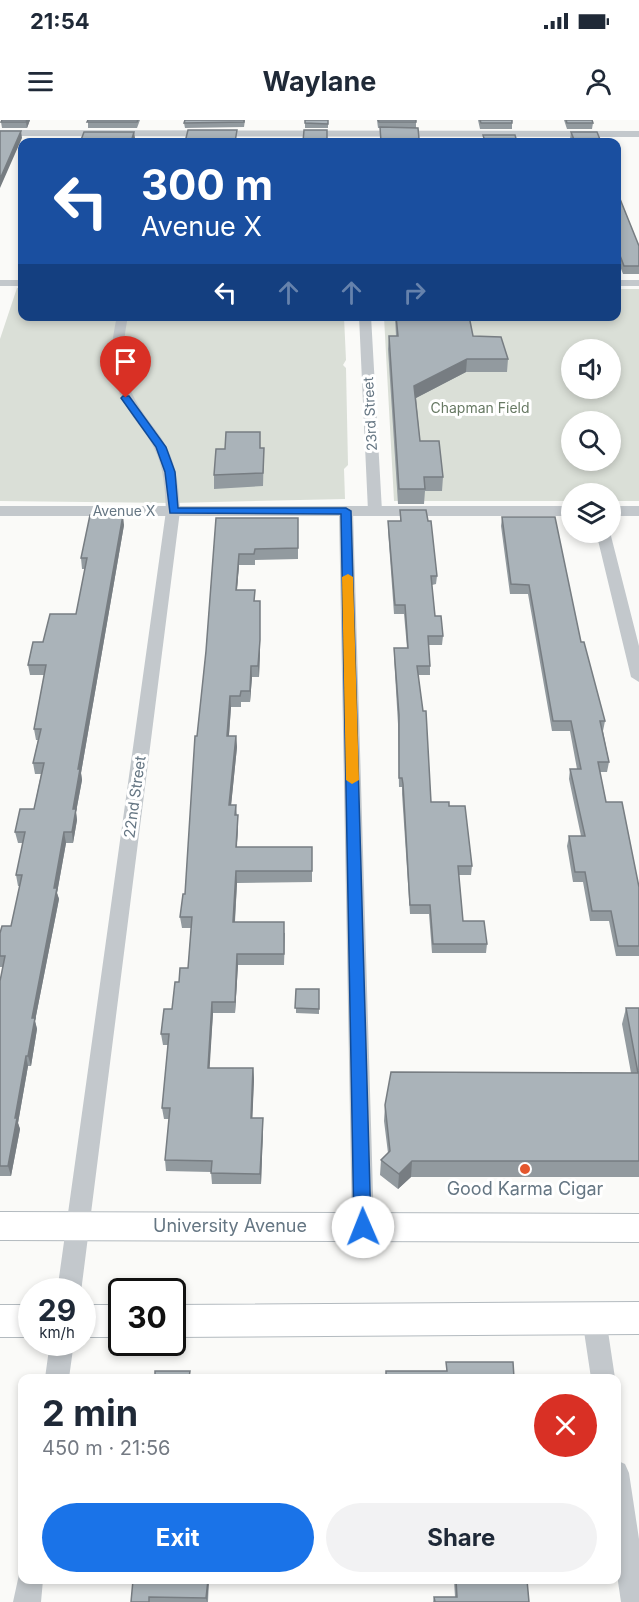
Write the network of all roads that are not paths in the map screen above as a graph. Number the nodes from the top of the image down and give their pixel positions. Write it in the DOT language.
graph roads {
  1 [pos="168,120"];
  2 [pos="354,120"];
  3 [pos="0,133"];
  4 [pos="544,134"];
  5 [pos="639,134"];
  6 [pos="164,138"];
  7 [pos="355,138"];
  8 [pos="0,283"];
  9 [pos="18,283"];
  10 [pos="621,283"];
  11 [pos="639,283"];
  12 [pos="122,321"];
  13 [pos="364,321"];
  14 [pos="0,511"];
  15 [pos="173,511"];
  16 [pos="346,511"];
  17 [pos="375,511"];
  18 [pos="561,511"];
  19 [pos="621,511"];
  20 [pos="639,511"];
  21 [pos="606,543"];
  22 [pos="639,677"];
  23 [pos="0,1226"];
  24 [pos="77,1226"];
  25 [pos="363,1227"];
  26 [pos="639,1228"];
  27 [pos="71,1278"];
  28 [pos="594,1318"];
  29 [pos="639,1318"];
  30 [pos="0,1321"];
  31 [pos="18,1321"];
  32 [pos="186,1321"];
  33 [pos="60,1356"];
  34 [pos="58,1374"];
  35 [pos="602,1374"];
  36 [pos="621,1507"];
  37 [pos="29,1584"];
  38 [pos="27,1602"];
  39 [pos="635,1602"];
  1 -- 6 [label="street"];
  2 -- 7 [label="street"];
  3 -- 6 [label="street"];
  4 -- 5 [label="street"];
  4 -- 7 [label="street"];
  6 -- 7 [label="street"];
  8 -- 9 [label="street"];
  10 -- 11 [label="street"];
  12 -- 15 [label="street, 22nd Street"];
  13 -- 17 [label="street, 23rd Street"];
  14 -- 15 [label="street, Avenue X"];
  15 -- 16 [label="street, Avenue X"];
  15 -- 24 [label="street, 22nd Street"];
  16 -- 17 [label="street, Avenue X"];
  16 -- 25 [label="street"];
  17 -- 18 [label="street, Avenue X"];
  19 -- 20 [label="street"];
  21 -- 22 [label="street"];
  23 -- 24 [label="main road, University Avenue"];
  24 -- 25 [label="main road, University Avenue"];
  24 -- 27 [label="street, 22nd Street"];
  25 -- 26 [label="main road, University Avenue"];
  28 -- 29 [label="main road"];
  28 -- 32 [label="main road"];
  28 -- 35 [label="street"];
  30 -- 31 [label="main road"];
  33 -- 34 [label="street"];
  36 -- 39 [label="street"];
  37 -- 38 [label="street"];
}
